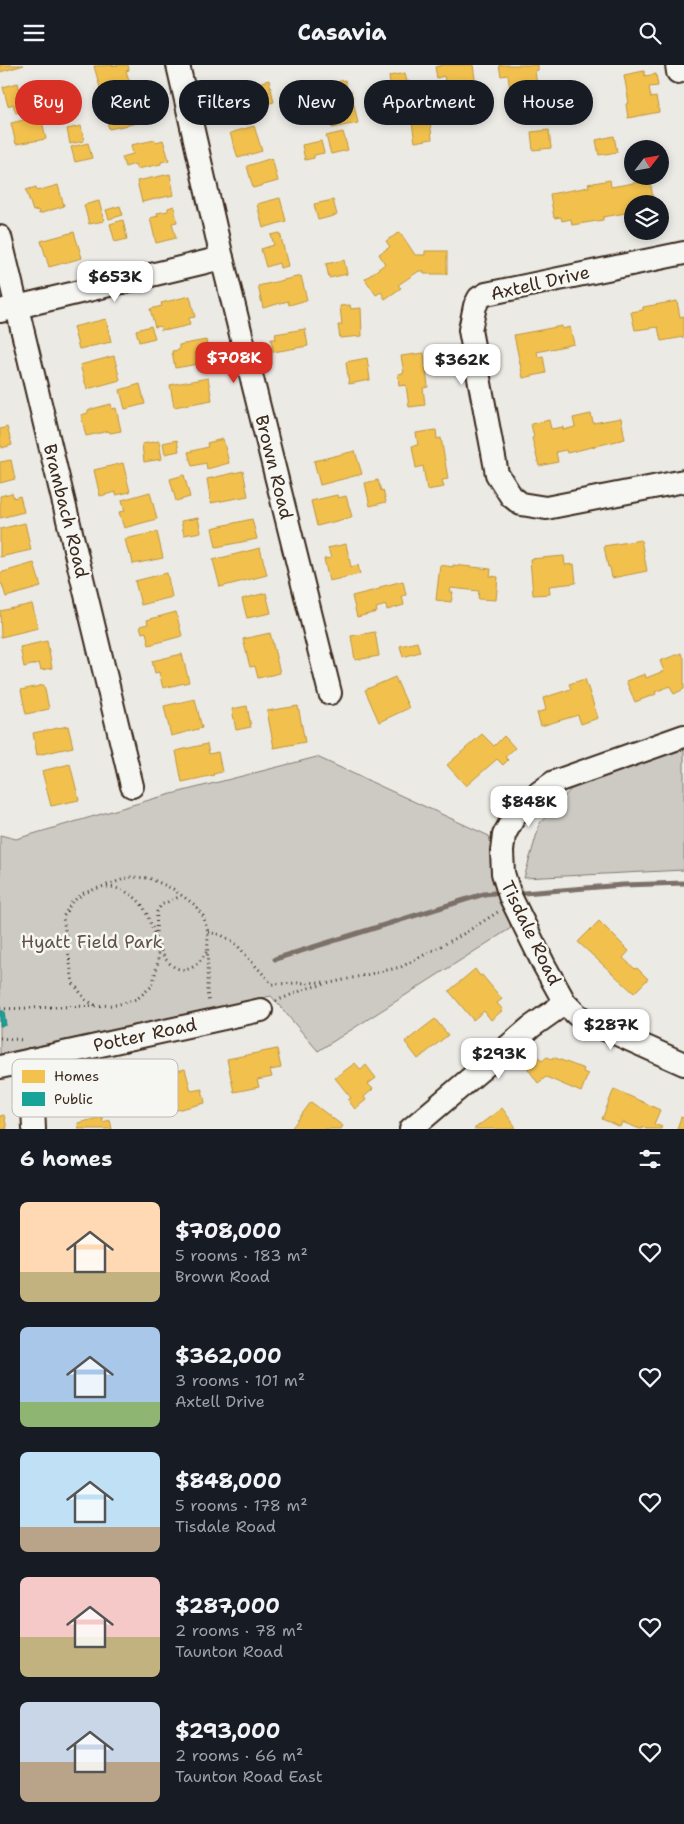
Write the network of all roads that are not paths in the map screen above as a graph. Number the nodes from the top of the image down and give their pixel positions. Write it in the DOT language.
graph roads {
  1 [pos="183,66"];
  2 [pos="0,237"];
  3 [pos="684,253"];
  4 [pos="222,258"];
  5 [pos="8,309"];
  6 [pos="684,481"];
  7 [pos="330,693"];
  8 [pos="684,736"];
  9 [pos="132,786"];
  10 [pos="565,1003"];
  11 [pos="261,1010"];
  12 [pos="36,1059"];
  13 [pos="684,1064"];
  14 [pos="411,1129"];
  1 -- 4 [label="street, Brown Road"];
  2 -- 5 [label="street, Brambach Road"];
  3 -- 6 [label="street, Axtell Drive"];
  4 -- 5 [label="street"];
  4 -- 7 [label="street, Brown Road"];
  5 -- 9 [label="street, Brambach Road"];
  8 -- 10 [label="street, Tisdale Road"];
  10 -- 13 [label="street, Tisdale Road"];
  10 -- 14 [label="street"];
  11 -- 12 [label="street, Potter Road"];
}
